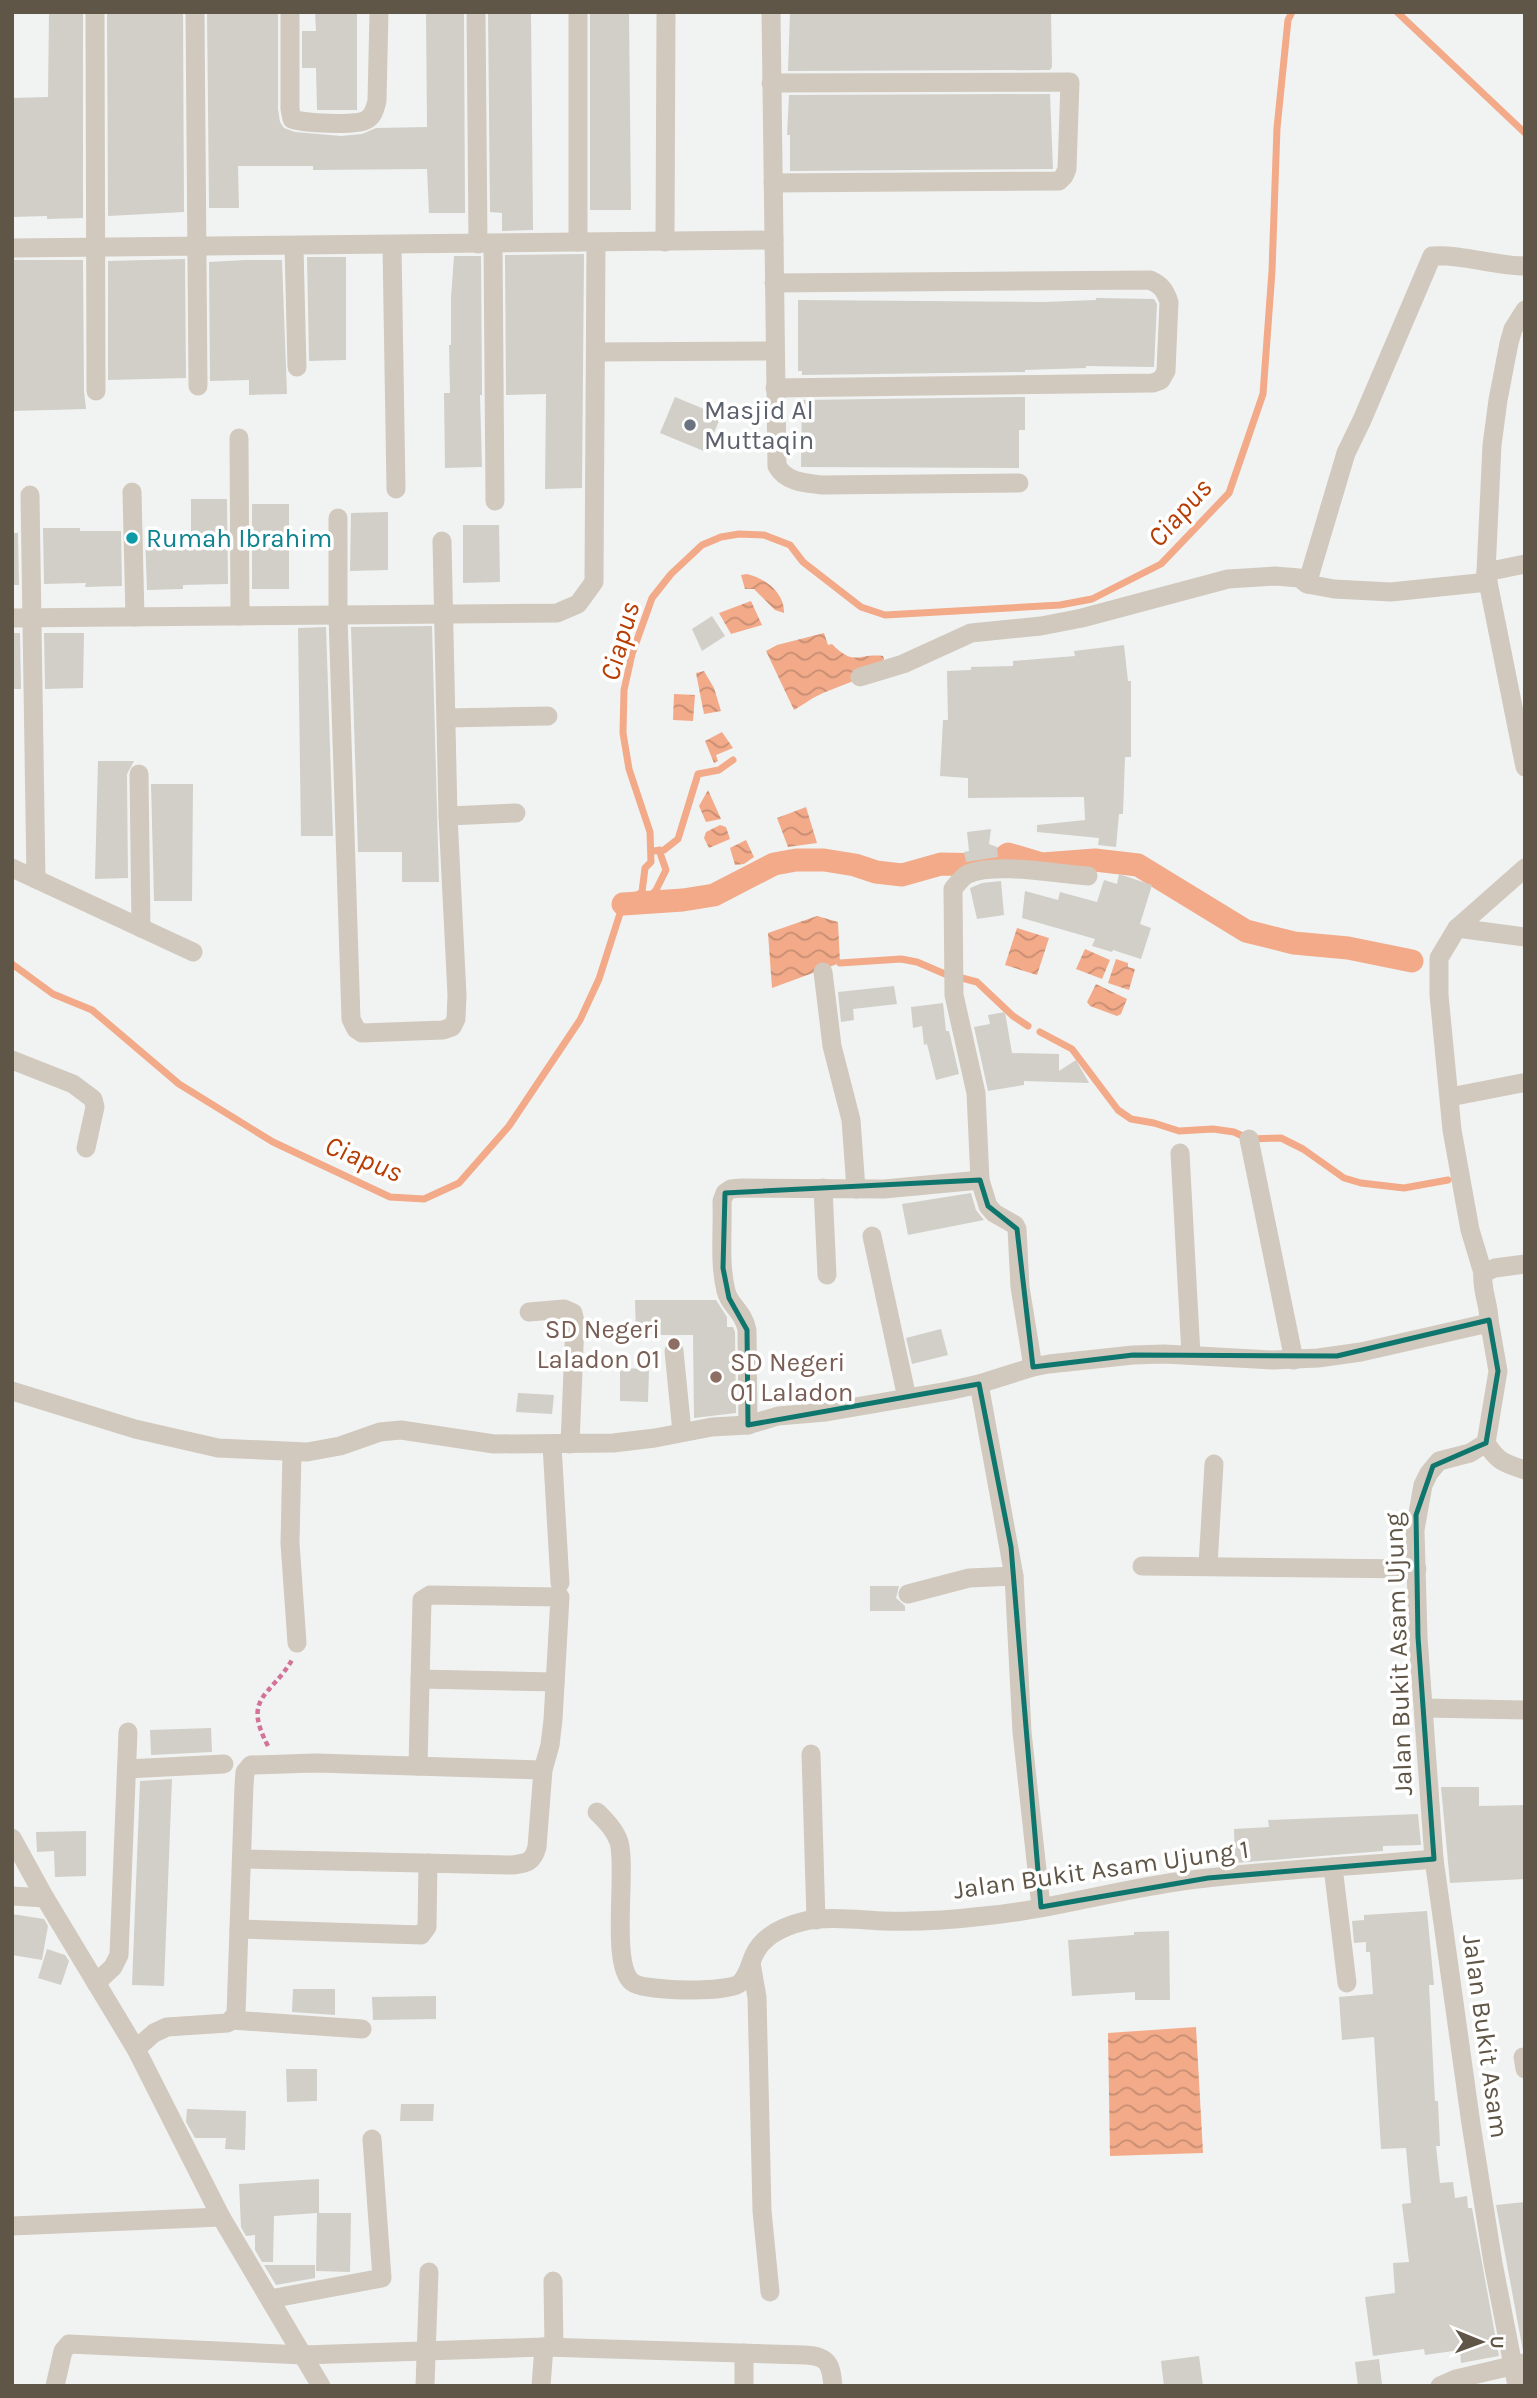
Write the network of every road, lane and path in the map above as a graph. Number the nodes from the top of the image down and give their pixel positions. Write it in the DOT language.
graph roads {
  1 [pos="95,12"];
  2 [pos="195,12"];
  3 [pos="290,12"];
  4 [pos="379,12"];
  5 [pos="476,12"];
  6 [pos="578,12"];
  7 [pos="666,12"];
  8 [pos="771,12"];
  9 [pos="771,83"];
  10 [pos="773,183"];
  11 [pos="774,240"];
  12 [pos="587,242"];
  13 [pos="665,242"];
  14 [pos="485,244"];
  15 [pos="392,246"];
  16 [pos="95,247"];
  17 [pos="198,247"];
  18 [pos="294,247"];
  19 [pos="12,248"];
  20 [pos="1525,266"];
  21 [pos="774,283"];
  22 [pos="1525,310"];
  23 [pos="775,351"];
  24 [pos="596,352"];
  25 [pos="297,367"];
  26 [pos="198,386"];
  27 [pos="775,388"];
  28 [pos="96,391"];
  29 [pos="239,438"];
  30 [pos="1019,483"];
  31 [pos="396,489"];
  32 [pos="132,492"];
  33 [pos="30,495"];
  34 [pos="495,500"];
  35 [pos="338,519"];
  36 [pos="442,541"];
  37 [pos="1525,564"];
  38 [pos="1487,577"];
  39 [pos="1307,584"];
  40 [pos="445,614"];
  41 [pos="338,616"];
  42 [pos="135,617"];
  43 [pos="240,617"];
  44 [pos="22,618"];
  45 [pos="860,677"];
  46 [pos="548,716"];
  47 [pos="447,718"];
  48 [pos="1525,767"];
  49 [pos="139,774"];
  50 [pos="516,813"];
  51 [pos="448,816"];
  52 [pos="12,867"];
  53 [pos="1525,868"];
  54 [pos="1088,876"];
  55 [pos="36,879"];
  56 [pos="141,928"];
  57 [pos="1457,928"];
  58 [pos="1525,937"];
  59 [pos="193,953"];
  60 [pos="823,972"];
  61 [pos="12,1060"];
  62 [pos="1522,1083"];
  63 [pos="1450,1097"];
  64 [pos="1249,1139"];
  65 [pos="86,1148"];
  66 [pos="1180,1153"];
  67 [pos="980,1180"];
  68 [pos="823,1188"];
  69 [pos="856,1189"];
  70 [pos="872,1236"];
  71 [pos="1525,1264"];
  72 [pos="1483,1273"];
  73 [pos="827,1275"];
  74 [pos="529,1312"];
  75 [pos="1489,1320"];
  76 [pos="674,1352"];
  77 [pos="1191,1355"];
  78 [pos="1294,1360"];
  79 [pos="1033,1367"];
  80 [pos="979,1384"];
  81 [pos="12,1391"];
  82 [pos="907,1398"];
  83 [pos="748,1425"];
  84 [pos="682,1432"];
  85 [pos="1486,1443"];
  86 [pos="561,1444"];
  87 [pos="292,1452"];
  88 [pos="1213,1464"];
  89 [pos="1525,1470"];
  90 [pos="1208,1565"];
  91 [pos="1142,1566"];
  92 [pos="1417,1569"];
  93 [pos="1014,1576"];
  94 [pos="560,1583"];
  95 [pos="908,1594"];
  96 [pos="297,1643"];
  97 [pos="420,1679"];
  98 [pos="555,1682"];
  99 [pos="1425,1708"];
  100 [pos="1525,1710"];
  101 [pos="128,1732"];
  102 [pos="811,1754"];
  103 [pos="224,1764"];
  104 [pos="270,1764"];
  105 [pos="418,1766"];
  106 [pos="127,1769"];
  107 [pos="543,1770"];
  108 [pos="597,1812"];
  109 [pos="12,1838"];
  110 [pos="243,1859"];
  111 [pos="1434,1859"];
  112 [pos="428,1863"];
  113 [pos="1333,1867"];
  114 [pos="12,1896"];
  115 [pos="45,1898"];
  116 [pos="1041,1907"];
  117 [pos="816,1920"];
  118 [pos="239,1929"];
  119 [pos="751,1963"];
  120 [pos="96,1983"];
  121 [pos="1347,1983"];
  122 [pos="231,2020"];
  123 [pos="362,2029"];
  124 [pos="136,2049"];
  125 [pos="1525,2057"];
  126 [pos="1525,2069"];
  127 [pos="372,2140"];
  128 [pos="221,2217"];
  129 [pos="12,2226"];
  130 [pos="429,2272"];
  131 [pos="553,2281"];
  132 [pos="770,2292"];
  133 [pos="270,2299"];
  134 [pos="549,2347"];
  135 [pos="425,2351"];
  136 [pos="744,2353"];
  137 [pos="303,2355"];
  138 [pos="1519,2364"];
  139 [pos="55,2386"];
  140 [pos="321,2386"];
  141 [pos="425,2386"];
  142 [pos="541,2386"];
  143 [pos="744,2386"];
  144 [pos="833,2386"];
  145 [pos="1440,2386"];
  146 [pos="1517,2386"];
  1 -- 16 [label="street"];
  2 -- 17 [label="street"];
  3 -- 4 [label="street"];
  5 -- 14 [label="street"];
  6 -- 12 [label="street"];
  7 -- 13 [label="street"];
  8 -- 9 [label="street"];
  9 -- 10 [label="street"];
  9 -- 10 [label="street"];
  10 -- 11 [label="street"];
  11 -- 13 [label="street"];
  11 -- 21 [label="street"];
  12 -- 13 [label="street"];
  12 -- 14 [label="street"];
  12 -- 24 [label="street"];
  14 -- 15 [label="street"];
  14 -- 34 [label="street"];
  15 -- 18 [label="street"];
  15 -- 31 [label="street"];
  16 -- 17 [label="street"];
  16 -- 19 [label="street"];
  16 -- 28 [label="street"];
  17 -- 18 [label="street"];
  17 -- 26 [label="street"];
  18 -- 25 [label="street"];
  20 -- 39 [label="street"];
  21 -- 23 [label="street"];
  21 -- 27 [label="street"];
  22 -- 38 [label="street"];
  23 -- 24 [label="street"];
  23 -- 27 [label="street"];
  24 -- 40 [label="street"];
  27 -- 30 [label="street"];
  29 -- 43 [label="street"];
  32 -- 42 [label="street"];
  33 -- 44 [label="street"];
  35 -- 41 [label="street"];
  36 -- 40 [label="street"];
  37 -- 38 [label="street"];
  38 -- 39 [label="street"];
  38 -- 48 [label="street"];
  39 -- 45 [label="street"];
  40 -- 41 [label="street"];
  40 -- 47 [label="street"];
  41 -- 43 [label="street"];
  41 -- 51 [label="street"];
  42 -- 43 [label="street"];
  42 -- 44 [label="street"];
  44 -- 55 [label="street"];
  46 -- 47 [label="street"];
  47 -- 51 [label="street"];
  49 -- 56 [label="street"];
  50 -- 51 [label="street"];
  52 -- 55 [label="street"];
  53 -- 57 [label="street"];
  54 -- 67 [label="street"];
  55 -- 56 [label="street"];
  56 -- 59 [label="street"];
  57 -- 58 [label="street"];
  57 -- 63 [label="street"];
  60 -- 69 [label="street"];
  61 -- 65 [label="street"];
  62 -- 63 [label="street"];
  63 -- 72 [label="street"];
  64 -- 78 [label="street"];
  66 -- 77 [label="street"];
  67 -- 69 [label="street"];
  67 -- 79 [label="street"];
  68 -- 69 [label="street"];
  68 -- 73 [label="street"];
  68 -- 83 [label="street"];
  70 -- 82 [label="street"];
  71 -- 72 [label="street"];
  72 -- 75 [label="street"];
  74 -- 86 [label="street"];
  75 -- 78 [label="street"];
  75 -- 85 [label="street"];
  76 -- 84 [label="street"];
  77 -- 78 [label="street"];
  77 -- 79 [label="street"];
  79 -- 80 [label="street"];
  80 -- 82 [label="street"];
  80 -- 93 [label="street"];
  81 -- 87 [label="street"];
  82 -- 83 [label="street"];
  83 -- 84 [label="street"];
  84 -- 86 [label="street"];
  85 -- 89 [label="street"];
  85 -- 92 [label="street, Jalan Bukit Asam Ujung"];
  86 -- 87 [label="street"];
  86 -- 94 [label="street"];
  87 -- 96 [label="street"];
  88 -- 90 [label="street"];
  90 -- 91 [label="street"];
  90 -- 92 [label="street"];
  92 -- 99 [label="street, Jalan Bukit Asam Ujung"];
  93 -- 95 [label="street"];
  93 -- 116 [label="street"];
  96 -- 104 [label="path"];
  97 -- 98 [label="street"];
  97 -- 98 [label="street"];
  97 -- 105 [label="street"];
  98 -- 107 [label="street"];
  99 -- 100 [label="street"];
  99 -- 111 [label="street, Jalan Bukit Asam Ujung"];
  101 -- 106 [label="street"];
  102 -- 117 [label="street"];
  103 -- 106 [label="street"];
  104 -- 105 [label="street"];
  104 -- 110 [label="street"];
  105 -- 107 [label="street"];
  106 -- 120 [label="street"];
  107 -- 112 [label="street"];
  108 -- 119 [label="street, Jalan Bukit Asam Ujung 1"];
  109 -- 115 [label="street"];
  110 -- 112 [label="street"];
  110 -- 118 [label="street"];
  111 -- 113 [label="street, Jalan Bukit Asam Ujung 1"];
  111 -- 138 [label="street, Jalan Bukit Asam"];
  112 -- 118 [label="street"];
  113 -- 116 [label="street, Jalan Bukit Asam Ujung 1"];
  113 -- 121 [label="street"];
  114 -- 115 [label="street"];
  115 -- 120 [label="street"];
  116 -- 117 [label="street, Jalan Bukit Asam Ujung 1"];
  117 -- 119 [label="street, Jalan Bukit Asam Ujung 1"];
  118 -- 122 [label="street"];
  119 -- 132 [label="street"];
  120 -- 124 [label="street"];
  122 -- 123 [label="street"];
  122 -- 124 [label="street"];
  124 -- 128 [label="street"];
  125 -- 126 [label="street"];
  127 -- 133 [label="street"];
  128 -- 129 [label="street"];
  128 -- 133 [label="street"];
  130 -- 135 [label="street"];
  131 -- 134 [label="street"];
  133 -- 137 [label="street"];
  134 -- 135 [label="street"];
  134 -- 136 [label="street"];
  134 -- 142 [label="street"];
  135 -- 137 [label="street"];
  135 -- 141 [label="street"];
  136 -- 143 [label="street"];
  136 -- 144 [label="street"];
  137 -- 139 [label="street"];
  137 -- 140 [label="street"];
  138 -- 145 [label="street"];
  138 -- 146 [label="street, Jalan Bukit Asam"];
}
